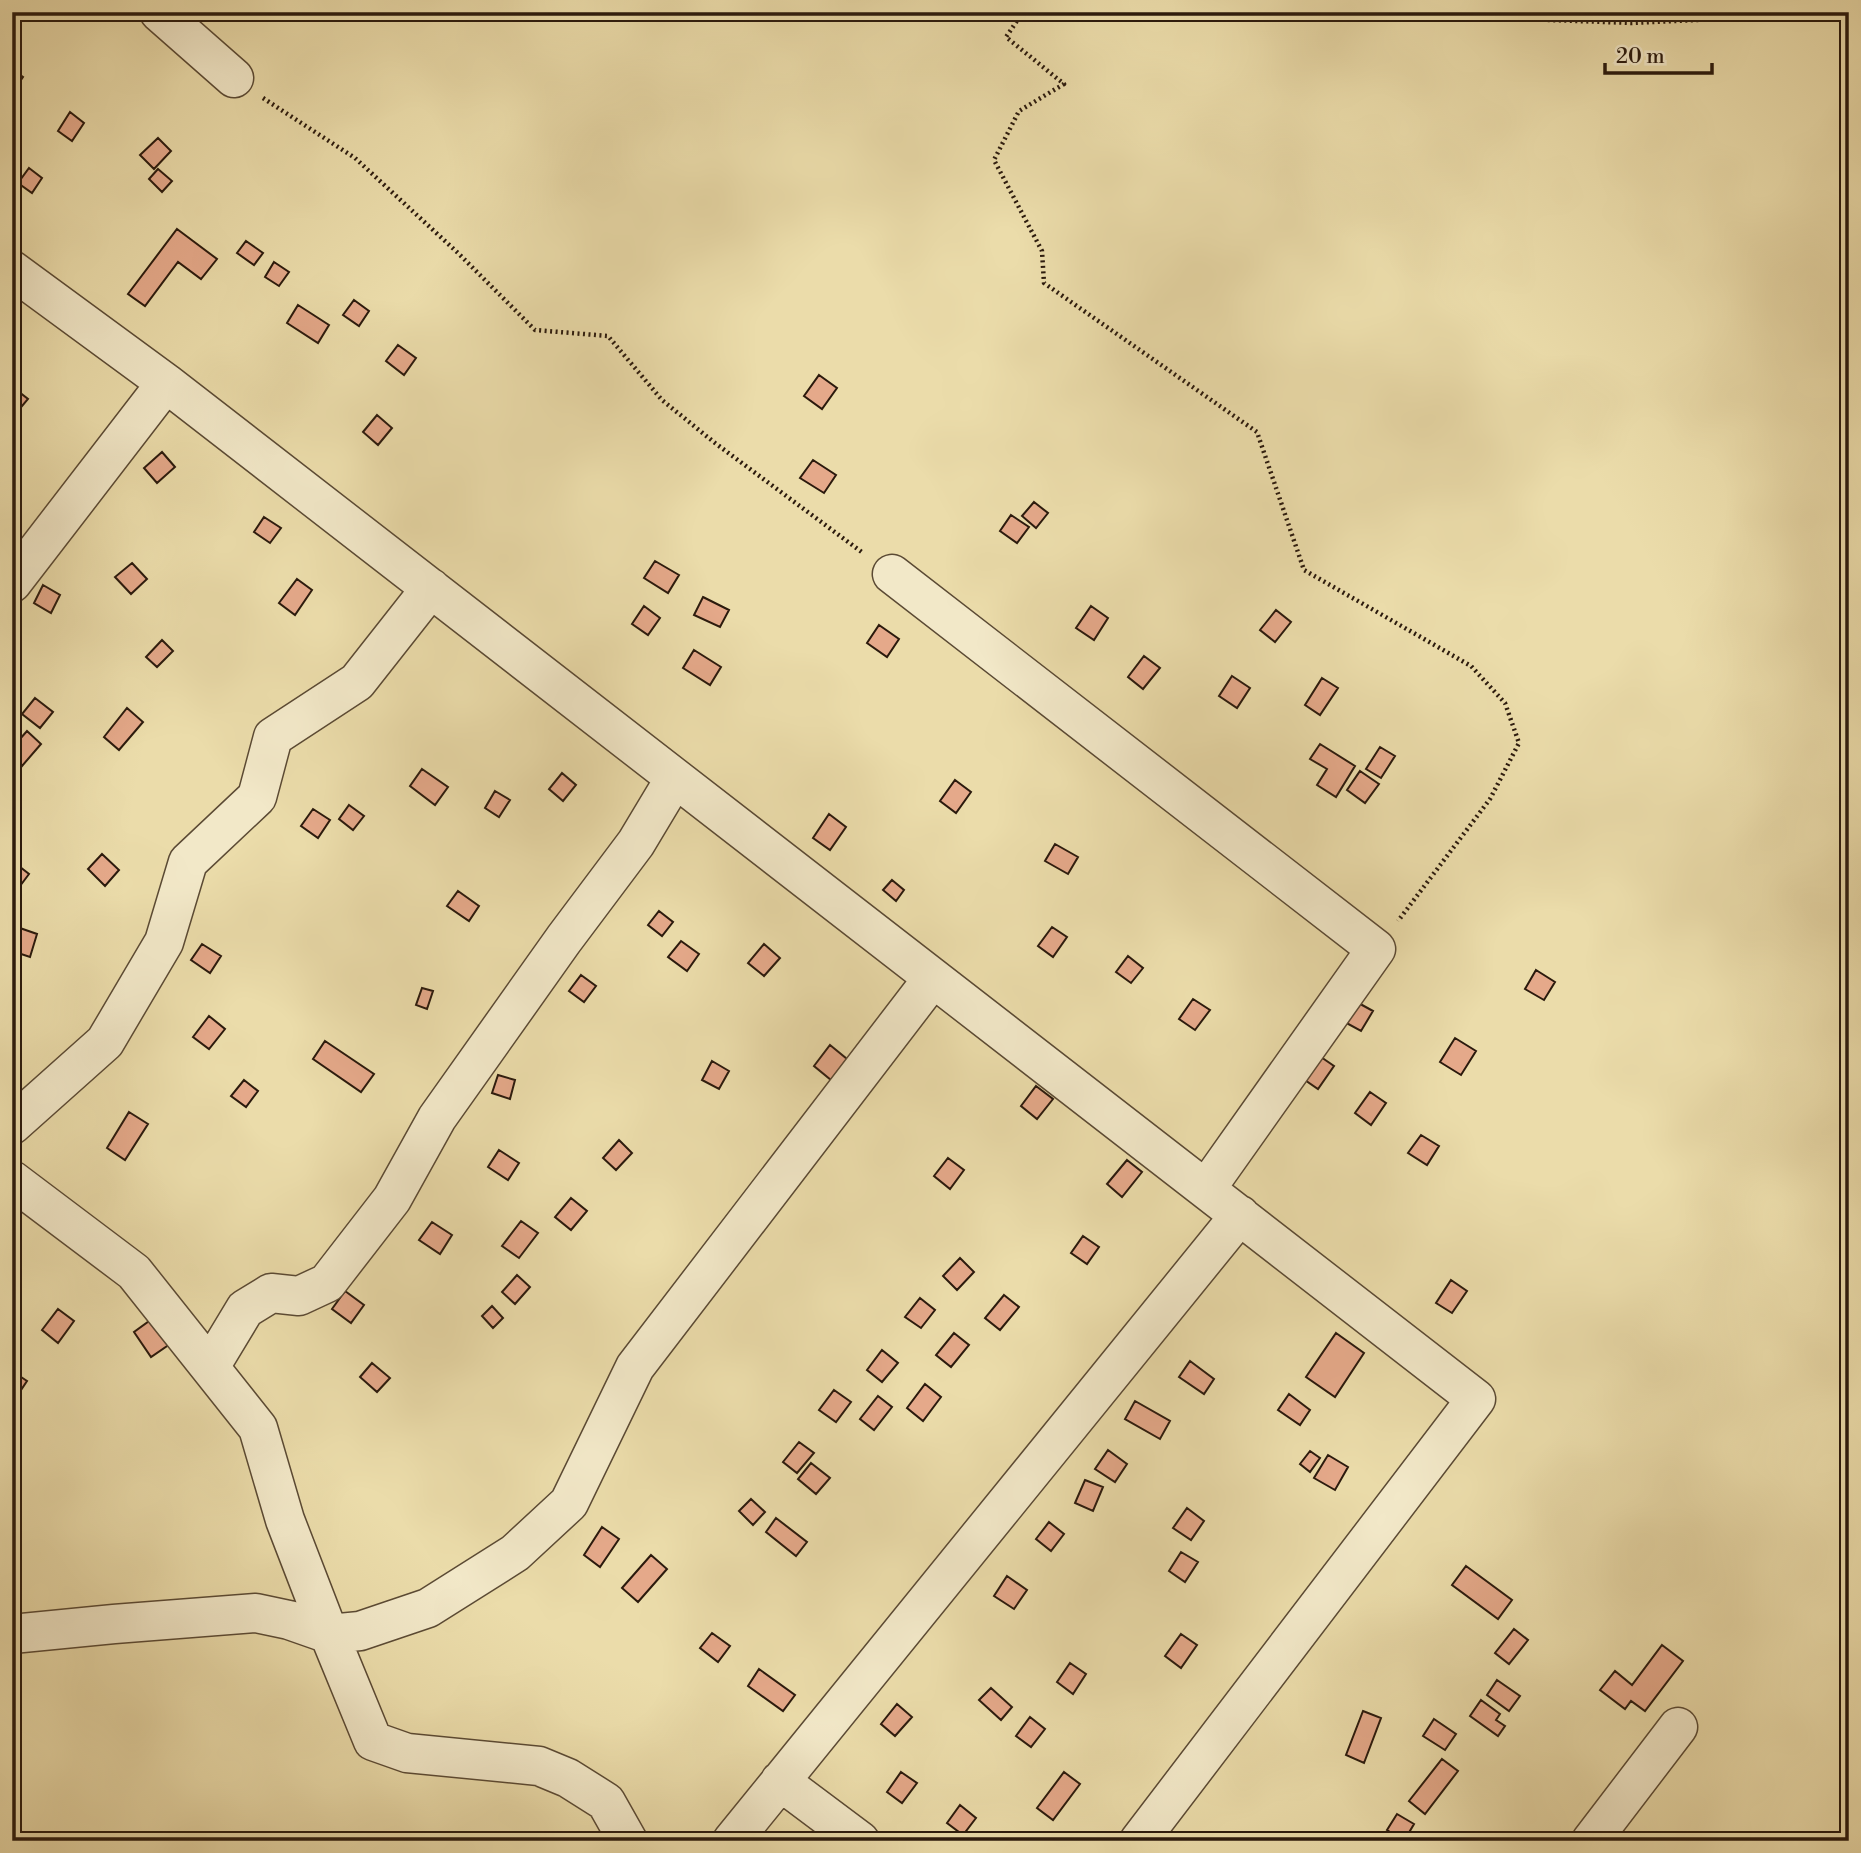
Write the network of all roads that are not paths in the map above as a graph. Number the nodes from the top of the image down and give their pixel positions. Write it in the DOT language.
graph roads {
  1 [pos="159,12"];
  2 [pos="234,78"];
  3 [pos="12,270"];
  4 [pos="166,383"];
  5 [pos="892,574"];
  6 [pos="12,583"];
  7 [pos="431,589"];
  8 [pos="675,778"];
  9 [pos="933,978"];
  10 [pos="12,1125"];
  11 [pos="12,1180"];
  12 [pos="1206,1189"];
  13 [pos="1240,1215"];
  14 [pos="210,1367"];
  15 [pos="12,1634"];
  16 [pos="329,1634"];
  17 [pos="1678,1727"];
  18 [pos="780,1782"];
  19 [pos="628,1841"];
  20 [pos="732,1841"];
  21 [pos="860,1841"];
  22 [pos="1139,1841"];
  23 [pos="1591,1841"];
  1 -- 2 [label="street"];
  3 -- 4 [label="street"];
  4 -- 6 [label="street"];
  4 -- 7 [label="street"];
  5 -- 12 [label="street"];
  7 -- 8 [label="street"];
  7 -- 10 [label="street"];
  8 -- 9 [label="street"];
  8 -- 14 [label="street"];
  9 -- 12 [label="street"];
  9 -- 16 [label="street"];
  11 -- 14 [label="street"];
  12 -- 13 [label="street"];
  13 -- 18 [label="street"];
  13 -- 22 [label="street"];
  14 -- 16 [label="street"];
  15 -- 16 [label="street"];
  16 -- 19 [label="street"];
  17 -- 23 [label="street"];
  18 -- 20 [label="street"];
  18 -- 21 [label="street"];
}
